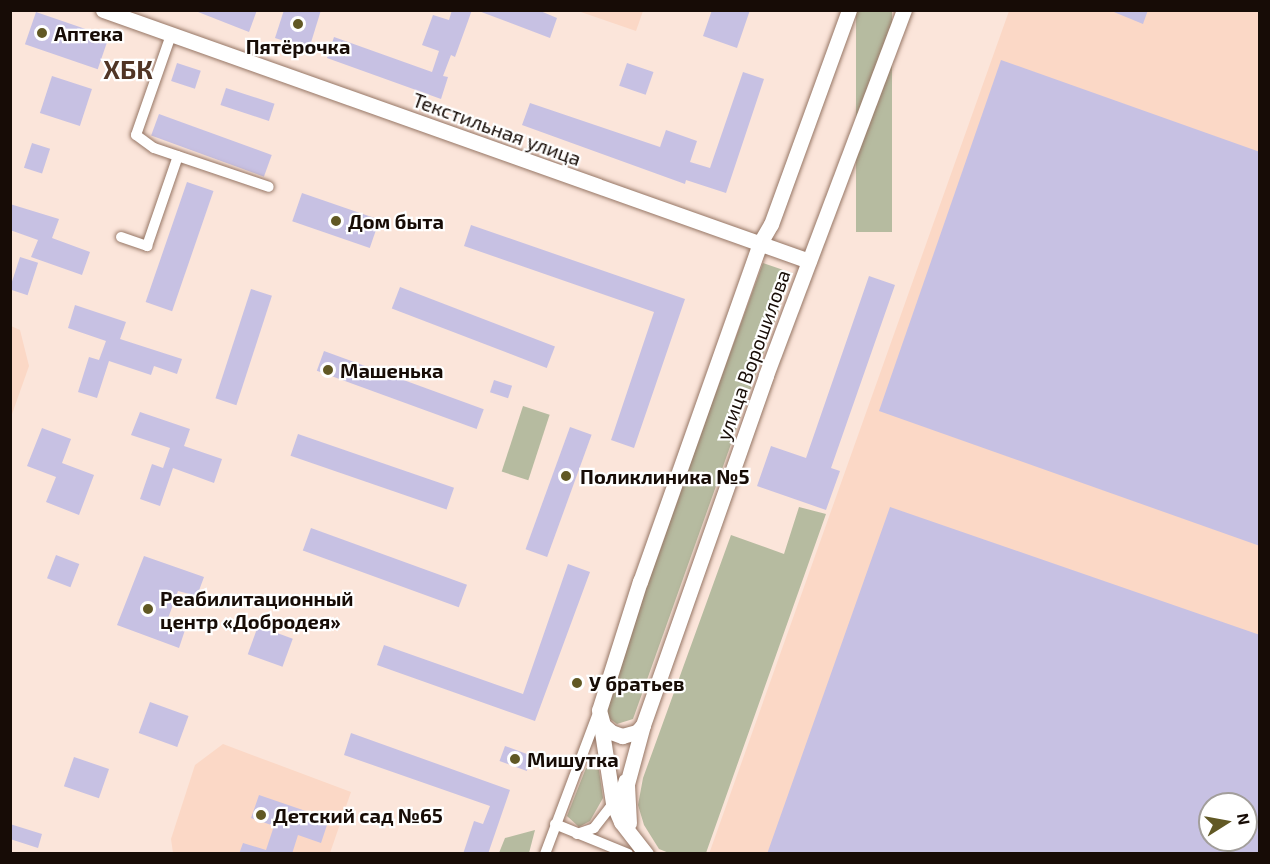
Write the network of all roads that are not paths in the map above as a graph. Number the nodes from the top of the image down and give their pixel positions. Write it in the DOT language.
graph roads {
  1 [pos="103,10"];
  2 [pos="849,10"];
  3 [pos="904,10"];
  4 [pos="171,35"];
  5 [pos="178,156"];
  6 [pos="269,187"];
  7 [pos="120,237"];
  8 [pos="760,243"];
  9 [pos="809,261"];
  10 [pos="599,710"];
  11 [pos="643,725"];
  12 [pos="619,801"];
  13 [pos="555,824"];
  14 [pos="577,834"];
  15 [pos="545,854"];
  16 [pos="628,854"];
  17 [pos="648,854"];
  1 -- 4 [label="main road, Текстильная улица"];
  2 -- 8 [label="main road, улица Ворошилова"];
  3 -- 9 [label="main road, улица Ворошилова"];
  4 -- 5 [label="street"];
  4 -- 8 [label="main road, Текстильная улица"];
  5 -- 6 [label="street"];
  5 -- 7 [label="street"];
  8 -- 9 [label="main road, Текстильная улица"];
  8 -- 10 [label="main road, улица Ворошилова"];
  9 -- 11 [label="main road, улица Ворошилова"];
  10 -- 11 [label="main road"];
  10 -- 12 [label="main road"];
  10 -- 13 [label="street, улица Ворошилова"];
  11 -- 12 [label="main road, улица Ворошилова"];
  12 -- 14 [label="street"];
  12 -- 17 [label="main road"];
  13 -- 14 [label="street"];
  13 -- 15 [label="street, улица Ворошилова"];
  14 -- 16 [label="street"];
}
